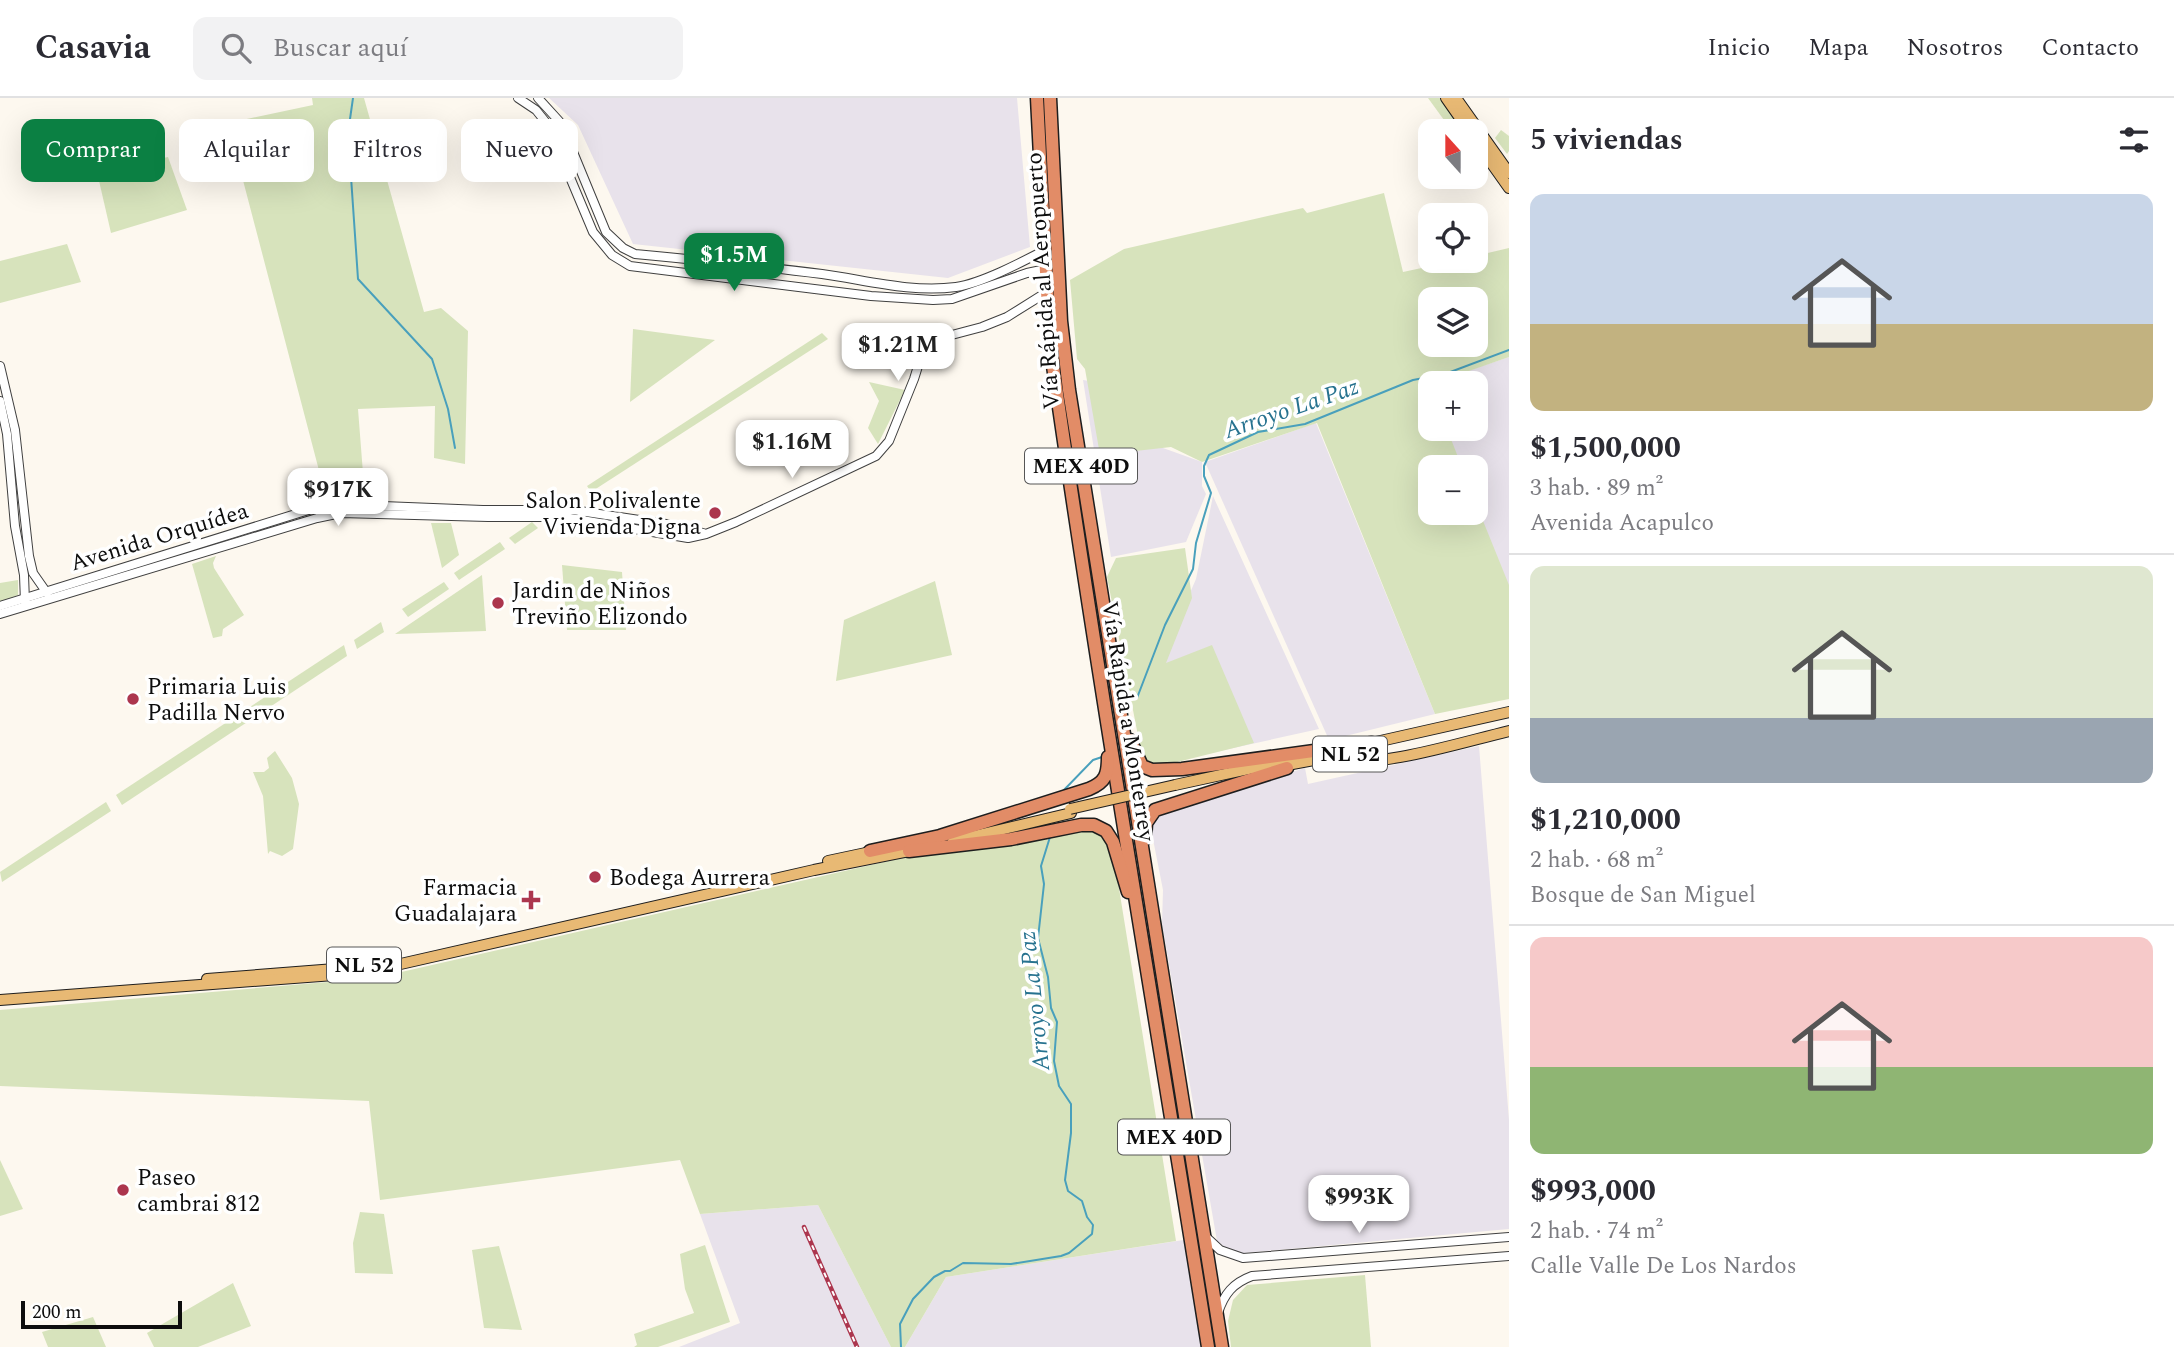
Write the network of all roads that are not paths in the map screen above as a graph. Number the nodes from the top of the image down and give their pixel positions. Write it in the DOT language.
graph roads {
  1 [pos="518,98"];
  2 [pos="538,98"];
  3 [pos="1037,98"];
  4 [pos="1050,98"];
  5 [pos="1446,98"];
  6 [pos="1456,98"];
  7 [pos="1461,119"];
  8 [pos="1488,158"];
  9 [pos="1509,173"];
  10 [pos="1509,188"];
  11 [pos="1045,250"];
  12 [pos="1024,261"];
  13 [pos="1046,269"];
  14 [pos="1027,273"];
  15 [pos="1047,292"];
  16 [pos="0,366"];
  17 [pos="0,401"];
  18 [pos="49,595"];
  19 [pos="25,602"];
  20 [pos="0,606"];
  21 [pos="0,614"];
  22 [pos="1509,712"];
  23 [pos="1121,713"];
  24 [pos="1509,717"];
  25 [pos="1108,718"];
  26 [pos="1458,723"];
  27 [pos="1478,725"];
  28 [pos="1509,731"];
  29 [pos="1372,743"];
  30 [pos="1438,748"];
  31 [pos="1287,768"];
  32 [pos="1175,787"];
  33 [pos="1071,811"];
  34 [pos="870,851"];
  35 [pos="909,851"];
  36 [pos="1142,853"];
  37 [pos="721,886"];
  38 [pos="732,889"];
  39 [pos="1136,912"];
  40 [pos="569,923"];
  41 [pos="0,993"];
  42 [pos="0,1000"];
  43 [pos="1205,1236"];
  44 [pos="1509,1237"];
  45 [pos="1509,1256"];
  46 [pos="1218,1315"];
  47 [pos="1208,1347"];
  48 [pos="1222,1347"];
  1 -- 14 [label="street"];
  2 -- 12 [label="street"];
  3 -- 11 [label="highway, Vía Rápida a Monterrey / MEX 40D"];
  4 -- 23 [label="highway, Vía Rápida al Aeropuerto / MEX 40D"];
  5 -- 7 [label="main road"];
  6 -- 9 [label="main road"];
  8 -- 10 [label="main road"];
  11 -- 12 [label="street"];
  11 -- 13 [label="highway, Vía Rápida a Monterrey / MEX 40D"];
  12 -- 14 [label="street"];
  13 -- 14 [label="street"];
  13 -- 15 [label="highway, Vía Rápida a Monterrey / MEX 40D"];
  15 -- 18 [label="street, Avenida Orquídea"];
  15 -- 25 [label="highway, Vía Rápida a Monterrey / MEX 40D"];
  16 -- 18 [label="street"];
  17 -- 19 [label="street"];
  18 -- 19 [label="street, Avenida Orquídea"];
  19 -- 20 [label="street, Avenida Orquídea"];
  19 -- 21 [label="street, Avenida Orquídea"];
  22 -- 26 [label="main road"];
  23 -- 29 [label="highway"];
  23 -- 36 [label="highway, Vía Rápida al Aeropuerto / MEX 40D"];
  24 -- 27 [label="main road, NL 52"];
  25 -- 34 [label="highway"];
  25 -- 39 [label="highway, Vía Rápida a Monterrey / MEX 40D"];
  26 -- 27 [label="main road"];
  26 -- 29 [label="main road, NL 52"];
  27 -- 30 [label="main road"];
  27 -- 32 [label="main road, NL 52"];
  28 -- 30 [label="main road"];
  29 -- 32 [label="main road, NL 52"];
  30 -- 31 [label="main road"];
  31 -- 36 [label="highway"];
  32 -- 33 [label="main road, NL 52, bridge"];
  33 -- 34 [label="main road"];
  33 -- 35 [label="main road"];
  34 -- 37 [label="main road, NL 52"];
  35 -- 38 [label="main road"];
  35 -- 39 [label="highway"];
  36 -- 43 [label="highway, Vía Rápida al Aeropuerto / MEX 40D"];
  37 -- 38 [label="street"];
  37 -- 40 [label="main road, NL 52"];
  38 -- 40 [label="main road"];
  39 -- 47 [label="highway, Vía Rápida a Monterrey / MEX 40D"];
  40 -- 41 [label="main road, NL 52"];
  40 -- 42 [label="main road"];
  43 -- 44 [label="street"];
  43 -- 46 [label="highway, MEX 40D"];
  45 -- 46 [label="street"];
  46 -- 48 [label="highway, MEX 40D"];
}
